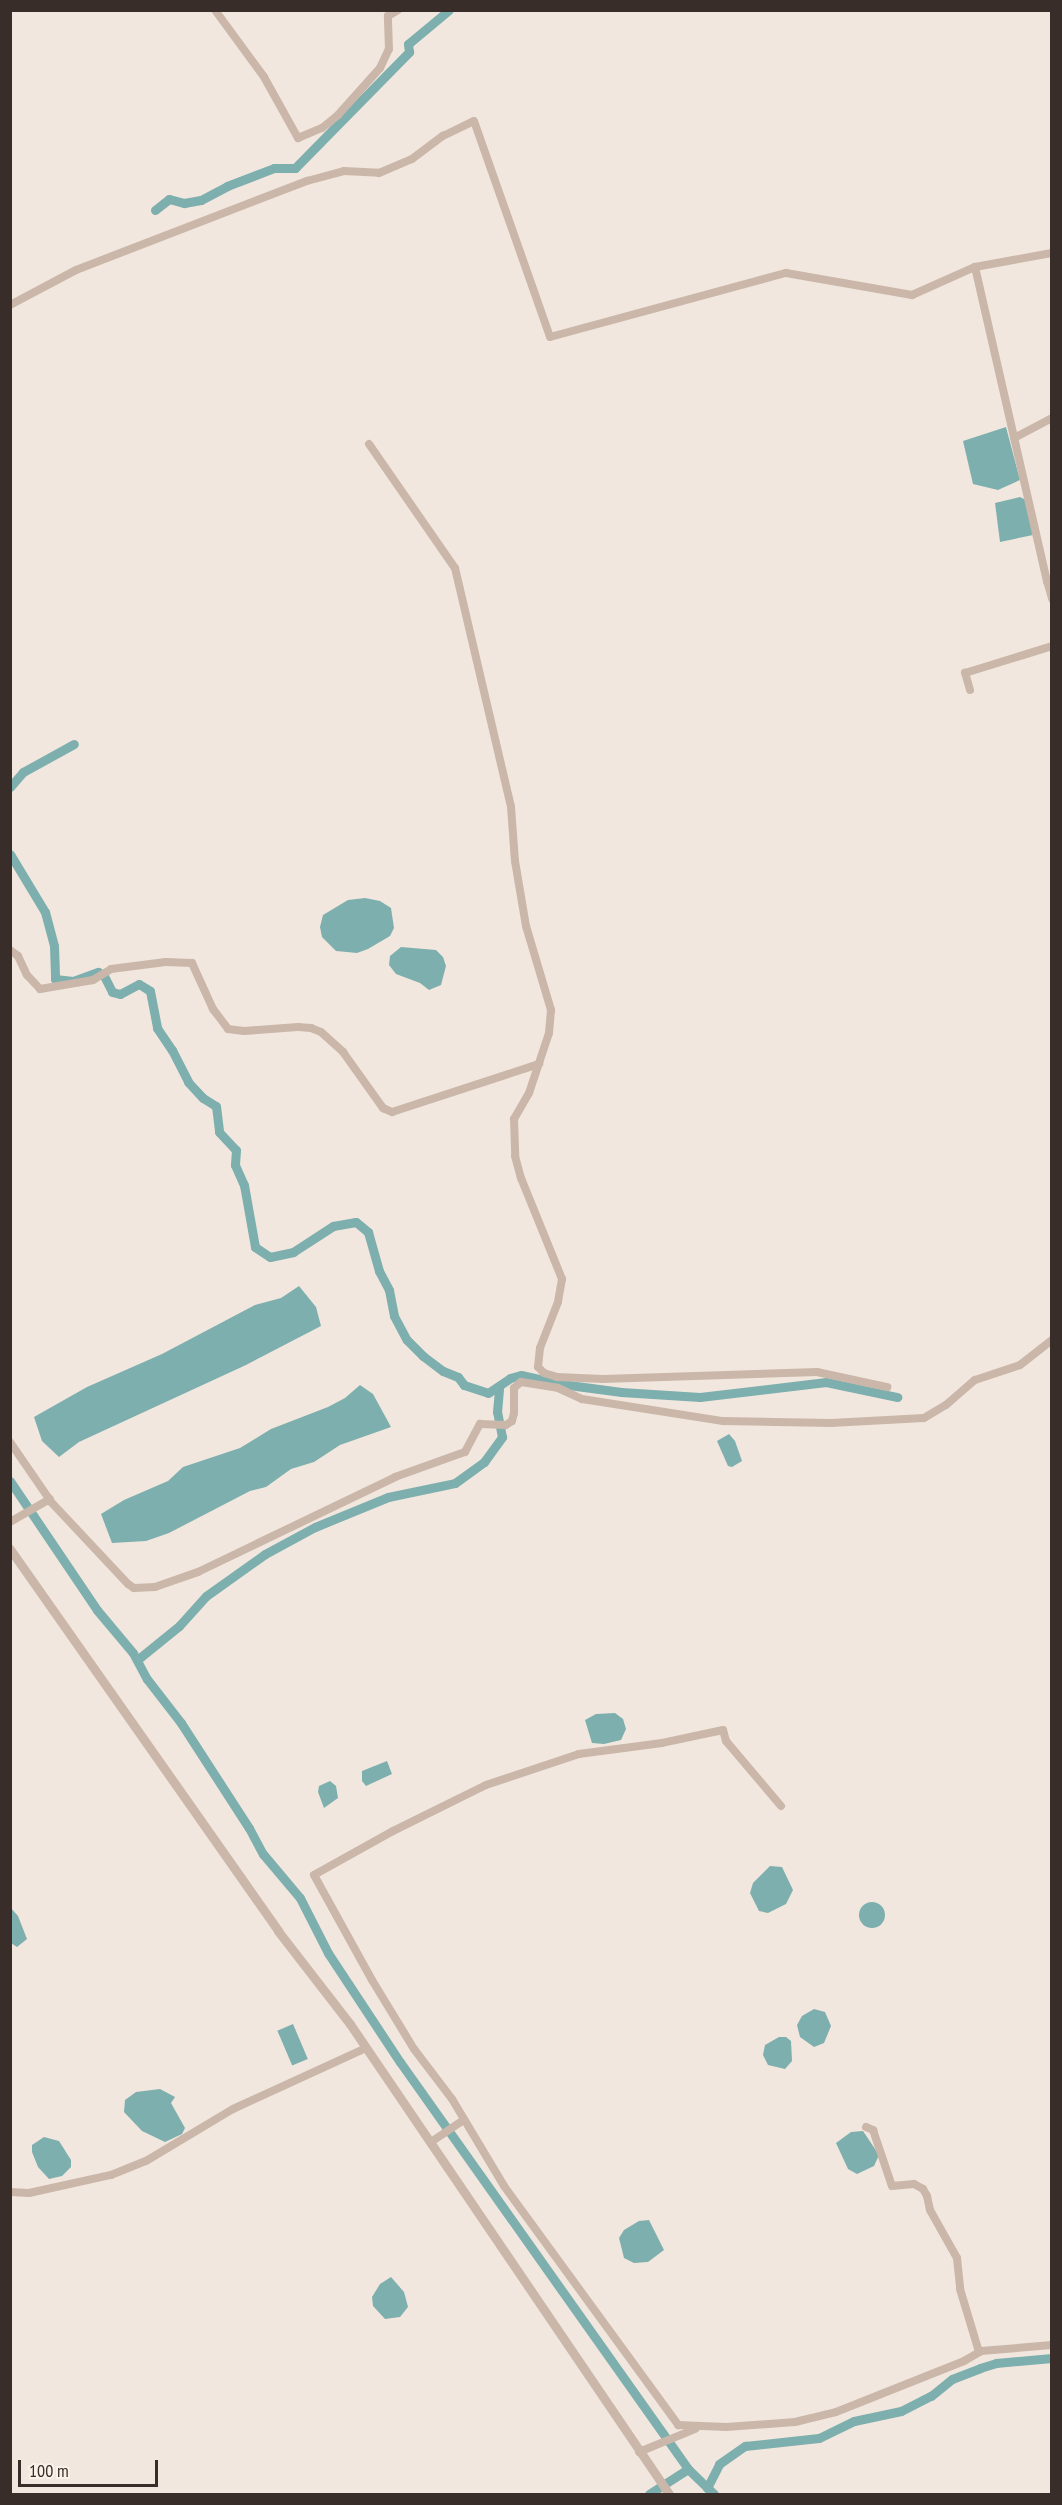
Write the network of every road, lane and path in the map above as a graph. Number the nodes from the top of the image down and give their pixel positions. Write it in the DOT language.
graph roads {
  1 [pos="215,10"];
  2 [pos="399,10"];
  3 [pos="386,13"];
  4 [pos="1052,253"];
  5 [pos="975,267"];
  6 [pos="10,306"];
  7 [pos="1052,418"];
  8 [pos="1014,438"];
  9 [pos="369,444"];
  10 [pos="1049,581"];
  11 [pos="1052,598"];
  12 [pos="1052,646"];
  13 [pos="970,690"];
  14 [pos="10,950"];
  15 [pos="538,1064"];
  16 [pos="1052,1340"];
  17 [pos="887,1387"];
  18 [pos="10,1442"];
  19 [pos="48,1500"];
  20 [pos="11,1522"];
  21 [pos="10,1550"];
  22 [pos="781,1806"];
  23 [pos="366,2048"];
  24 [pos="464,2120"];
  25 [pos="866,2127"];
  26 [pos="431,2142"];
  27 [pos="10,2192"];
  28 [pos="1052,2344"];
  29 [pos="979,2352"];
  30 [pos="702,2427"];
  31 [pos="639,2452"];
  32 [pos="669,2494"];
  1 -- 3 [label="street"];
  2 -- 3 [label="street"];
  4 -- 5 [label="street"];
  5 -- 6 [label="street"];
  5 -- 8 [label="street"];
  7 -- 8 [label="street"];
  8 -- 10 [label="street"];
  9 -- 15 [label="street"];
  10 -- 11 [label="street"];
  12 -- 13 [label="street"];
  14 -- 15 [label="street"];
  15 -- 17 [label="street"];
  16 -- 19 [label="street"];
  18 -- 19 [label="street"];
  19 -- 20 [label="street"];
  21 -- 23 [label="street"];
  22 -- 24 [label="street"];
  23 -- 26 [label="street"];
  23 -- 27 [label="street"];
  24 -- 26 [label="street"];
  24 -- 30 [label="street"];
  25 -- 29 [label="street"];
  26 -- 31 [label="street"];
  28 -- 29 [label="street"];
  29 -- 30 [label="street"];
  30 -- 31 [label="street"];
  31 -- 32 [label="street"];
}
